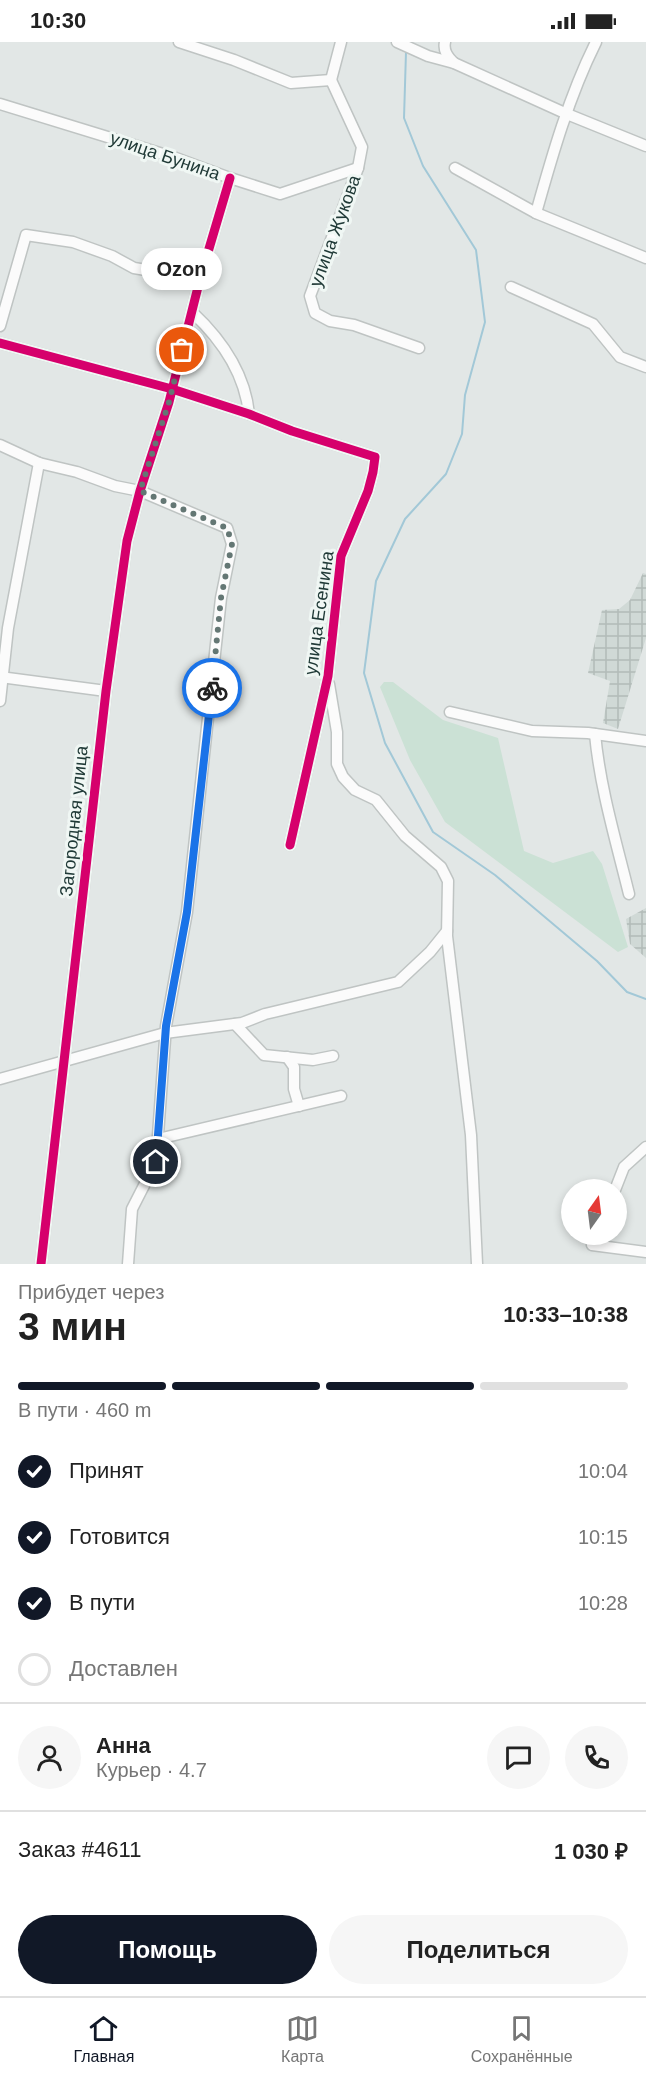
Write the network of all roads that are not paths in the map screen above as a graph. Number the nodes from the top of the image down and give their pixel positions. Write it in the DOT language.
graph roads {
  1 [pos="179,42"];
  2 [pos="341,42"];
  3 [pos="397,42"];
  4 [pos="445,42"];
  5 [pos="596,42"];
  6 [pos="454,63"];
  7 [pos="331,80"];
  8 [pos="2,107"];
  9 [pos="567,114"];
  10 [pos="646,146"];
  11 [pos="358,168"];
  12 [pos="455,168"];
  13 [pos="230,178"];
  14 [pos="536,213"];
  15 [pos="646,258"];
  16 [pos="200,279"];
  17 [pos="510,287"];
  18 [pos="192,312"];
  19 [pos="0,326"];
  20 [pos="0,343"];
  21 [pos="419,348"];
  22 [pos="646,368"];
  23 [pos="172,389"];
  24 [pos="249,414"];
  25 [pos="0,445"];
  26 [pos="39,463"];
  27 [pos="140,491"];
  28 [pos="327,676"];
  29 [pos="2,677"];
  30 [pos="106,691"];
  31 [pos="0,701"];
  32 [pos="450,712"];
  33 [pos="595,734"];
  34 [pos="646,741"];
  35 [pos="290,845"];
  36 [pos="629,894"];
  37 [pos="447,930"];
  38 [pos="235,1024"];
  39 [pos="165,1033"];
  40 [pos="333,1056"];
  41 [pos="287,1058"];
  42 [pos="64,1061"];
  43 [pos="0,1079"];
  44 [pos="340,1095"];
  45 [pos="299,1106"];
  46 [pos="158,1139"];
  47 [pos="646,1148"];
  48 [pos="619,1179"];
  49 [pos="592,1245"];
  50 [pos="646,1252"];
  51 [pos="41,1264"];
  52 [pos="128,1264"];
  53 [pos="477,1264"];
  1 -- 7 [label="street"];
  2 -- 7 [label="street"];
  3 -- 6 [label="street"];
  4 -- 6 [label="street"];
  5 -- 9 [label="street"];
  6 -- 9 [label="street"];
  7 -- 11 [label="street, улица Жукова"];
  8 -- 13 [label="street, улица Бунина"];
  9 -- 10 [label="street"];
  9 -- 14 [label="street"];
  11 -- 13 [label="street, улица Бунина"];
  11 -- 21 [label="street, улица Жукова"];
  12 -- 14 [label="street"];
  13 -- 16 [label="street"];
  14 -- 15 [label="street"];
  16 -- 18 [label="street"];
  16 -- 19 [label="street"];
  17 -- 22 [label="street"];
  18 -- 23 [label="street"];
  18 -- 24 [label="street"];
  20 -- 23 [label="street, улица Есенина"];
  23 -- 24 [label="street, улица Есенина"];
  23 -- 27 [label="street, Загородная улица"];
  24 -- 28 [label="street, улица Есенина"];
  25 -- 26 [label="street"];
  26 -- 27 [label="street"];
  26 -- 29 [label="street"];
  27 -- 30 [label="street, Загородная улица"];
  27 -- 39 [label="street"];
  28 -- 35 [label="street, улица Есенина"];
  28 -- 37 [label="street"];
  29 -- 30 [label="street"];
  29 -- 31 [label="street"];
  30 -- 42 [label="street, Загородная улица"];
  32 -- 33 [label="street"];
  33 -- 34 [label="street"];
  33 -- 36 [label="street"];
  37 -- 38 [label="street"];
  37 -- 53 [label="street"];
  38 -- 39 [label="street"];
  38 -- 41 [label="street"];
  39 -- 42 [label="street"];
  39 -- 46 [label="street"];
  40 -- 41 [label="street"];
  41 -- 45 [label="street"];
  42 -- 43 [label="street"];
  42 -- 51 [label="street, Загородная улица"];
  44 -- 45 [label="street"];
  45 -- 46 [label="street"];
  46 -- 52 [label="street"];
  47 -- 48 [label="street"];
  49 -- 50 [label="street"];
}
